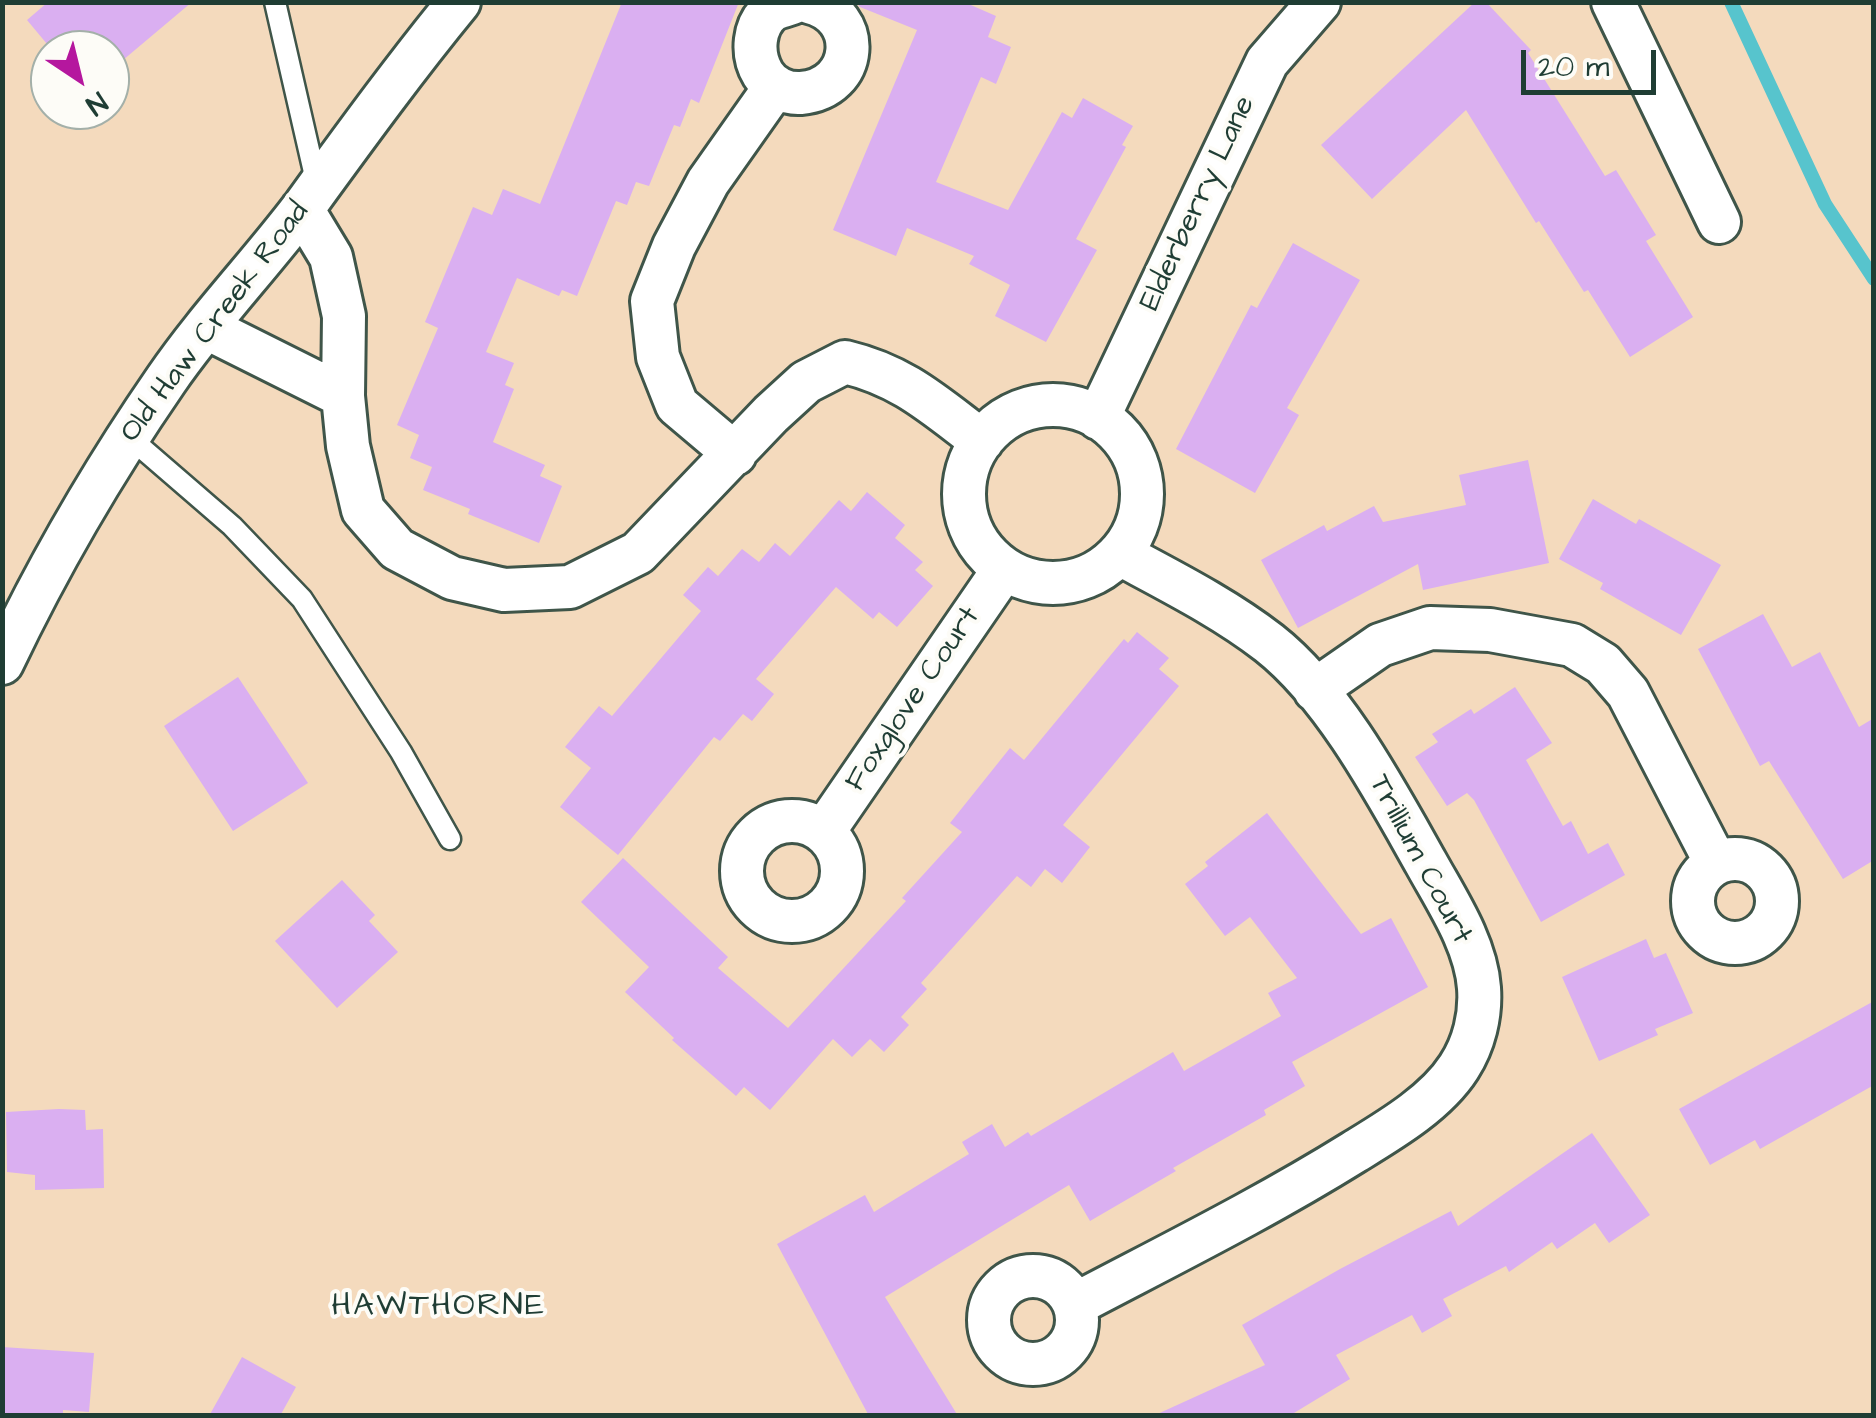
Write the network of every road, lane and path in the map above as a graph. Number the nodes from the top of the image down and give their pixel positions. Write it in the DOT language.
graph roads {
  1 [pos="275,2"];
  2 [pos="460,2"];
  3 [pos="794,2"];
  4 [pos="809,2"];
  5 [pos="1319,2"];
  6 [pos="1613,2"];
  7 [pos="775,88"];
  8 [pos="310,198"];
  9 [pos="1719,222"];
  10 [pos="207,328"];
  11 [pos="342,396"];
  12 [pos="1098,418"];
  13 [pos="129,437"];
  14 [pos="982,441"];
  15 [pos="735,454"];
  16 [pos="1120,554"];
  17 [pos="1004,569"];
  18 [pos="2,662"];
  19 [pos="1315,690"];
  20 [pos="824,831"];
  21 [pos="450,839"];
  22 [pos="1716,864"];
  23 [pos="1076,1304"];
  1 -- 8 [label="lane"];
  2 -- 8 [label="street, Old Haw Creek Road"];
  3 -- 7 [label="street"];
  4 -- 7 [label="street"];
  5 -- 12 [label="street, Elderberry Lane"];
  6 -- 9 [label="street"];
  7 -- 15 [label="street"];
  8 -- 10 [label="street, Old Haw Creek Road"];
  8 -- 11 [label="street"];
  10 -- 11 [label="street"];
  10 -- 13 [label="street, Old Haw Creek Road"];
  11 -- 15 [label="street"];
  12 -- 14 [label="street"];
  12 -- 16 [label="street"];
  13 -- 18 [label="street, Old Haw Creek Road"];
  13 -- 21 [label="lane"];
  14 -- 15 [label="street"];
  14 -- 17 [label="street"];
  16 -- 17 [label="street"];
  16 -- 19 [label="street, Trillium Court"];
  17 -- 20 [label="street, Foxglove Court"];
  19 -- 22 [label="street"];
  19 -- 23 [label="street, Trillium Court"];
}
